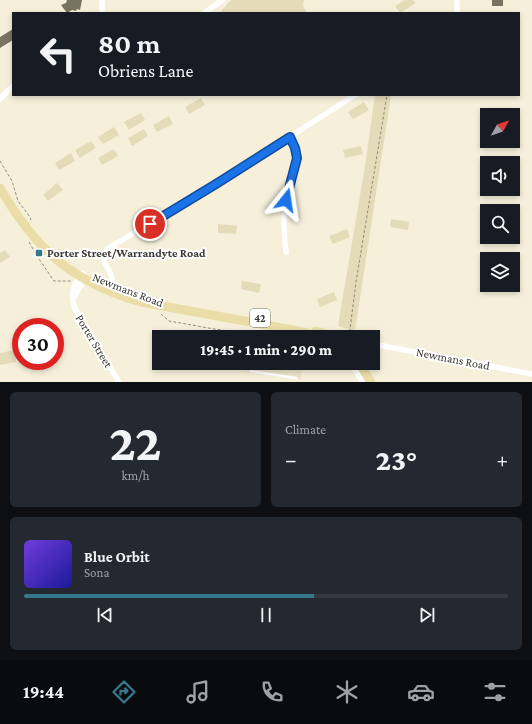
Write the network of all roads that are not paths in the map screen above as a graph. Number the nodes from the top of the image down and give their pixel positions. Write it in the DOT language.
graph roads {
  1 [pos="102,0"];
  2 [pos="223,0"];
  3 [pos="458,0"];
  4 [pos="102,12"];
  5 [pos="206,12"];
  6 [pos="457,12"];
  7 [pos="12,87"];
  8 [pos="353,96"];
  9 [pos="0,100"];
  10 [pos="290,137"];
  11 [pos="0,188"];
  12 [pos="286,252"];
  13 [pos="81,278"];
  14 [pos="110,289"];
  15 [pos="183,309"];
  16 [pos="293,330"];
  17 [pos="313,330"];
  18 [pos="380,345"];
  19 [pos="250,370"];
  20 [pos="356,370"];
  21 [pos="363,370"];
  22 [pos="369,370"];
  23 [pos="532,374"];
  24 [pos="296,378"];
  25 [pos="119,382"];
  26 [pos="362,382"];
  27 [pos="371,382"];
  28 [pos="375,382"];
  1 -- 4 [label="street"];
  2 -- 5 [label="street"];
  3 -- 6 [label="street"];
  7 -- 9 [label="street"];
  8 -- 10 [label="street"];
  10 -- 12 [label="street"];
  10 -- 14 [label="street"];
  11 -- 13 [label="main road, 42"];
  11 -- 13 [label="main road, 42"];
  13 -- 14 [label="main road, Newmans Road / 42"];
  13 -- 25 [label="street, Porter Street"];
  14 -- 15 [label="main road, Newmans Road / 42"];
  15 -- 16 [label="main road, Newmans Road / 42"];
  15 -- 17 [label="main road, Newmans Road / 42"];
  18 -- 23 [label="street, Newmans Road"];
  19 -- 24 [label="lane"];
  20 -- 26 [label="street"];
  21 -- 27 [label="main road"];
  22 -- 28 [label="main road"];
}
